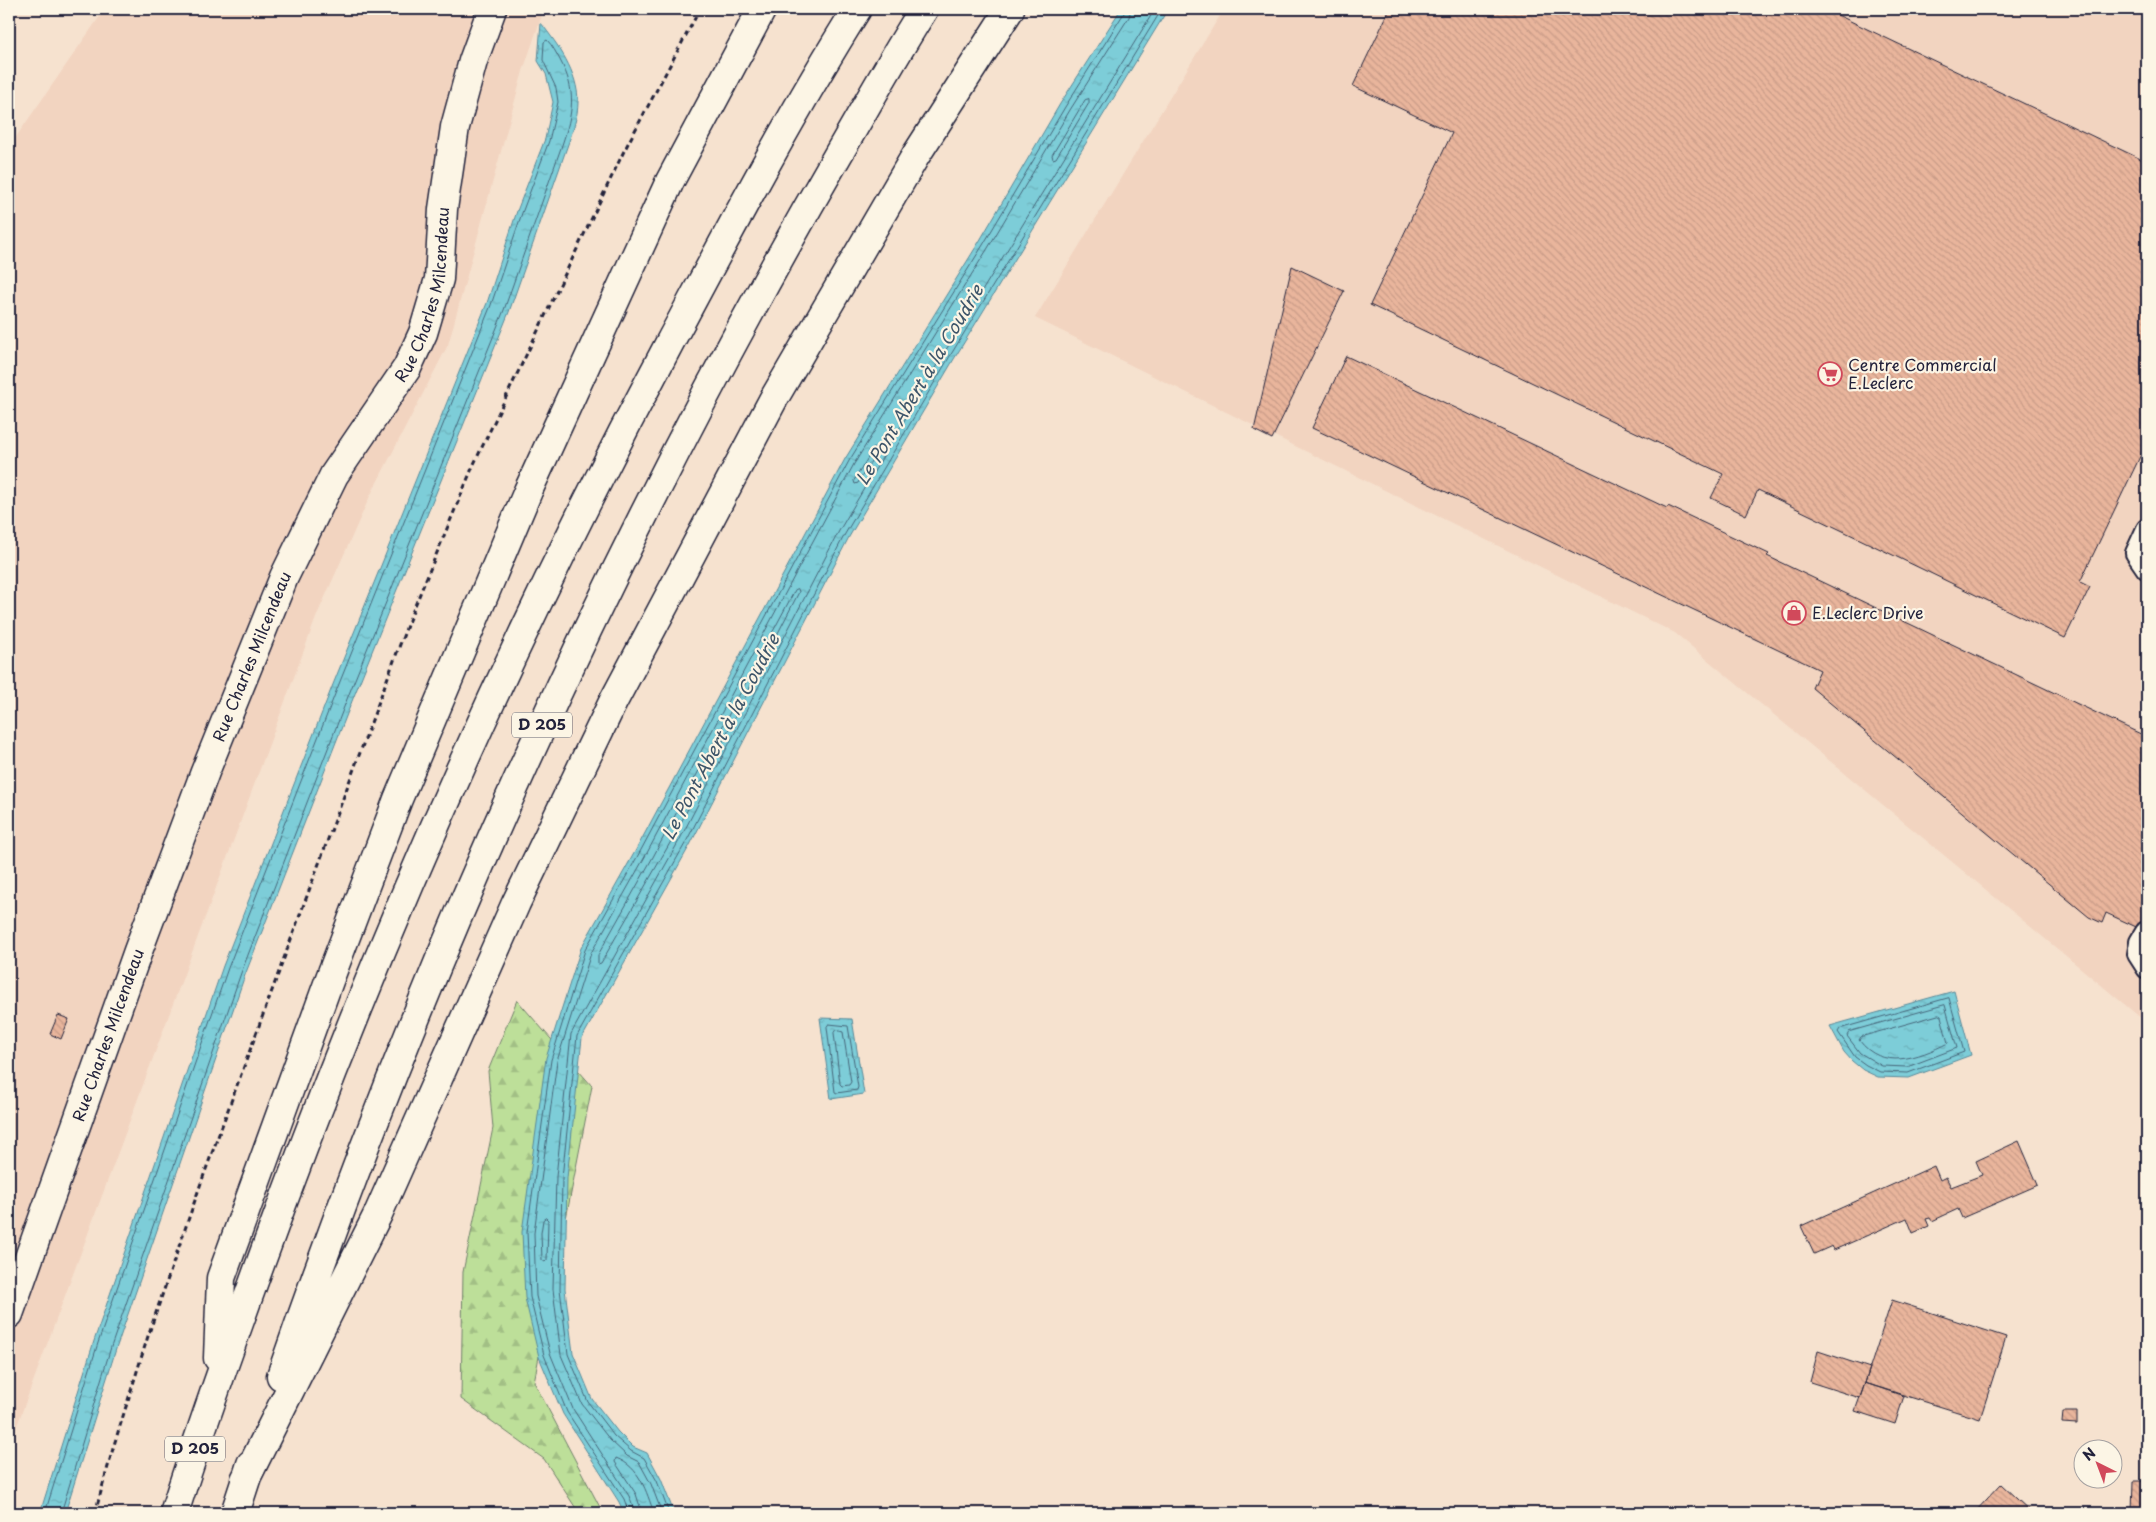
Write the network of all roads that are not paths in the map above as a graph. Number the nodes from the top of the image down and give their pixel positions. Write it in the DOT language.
graph roads {
  1 [pos="492,9"];
  2 [pos="762,9"];
  3 [pos="857,9"];
  4 [pos="924,9"];
  5 [pos="1010,9"];
  6 [pos="2147,529"];
  7 [pos="2147,569"];
  8 [pos="2146,932"];
  9 [pos="2147,968"];
  10 [pos="9,1314"];
  11 [pos="217,1384"];
  12 [pos="245,1480"];
  13 [pos="174,1513"];
  14 [pos="235,1513"];
  1 -- 10 [label="main road, Rue Charles Milcendeau"];
  2 -- 11 [label="main road"];
  3 -- 11 [label="main road, D 205"];
  4 -- 12 [label="main road, D 205"];
  5 -- 12 [label="main road"];
  6 -- 7 [label="lane"];
  8 -- 9 [label="lane"];
  11 -- 13 [label="main road, D 205"];
  12 -- 14 [label="main road, D 205"];
}
